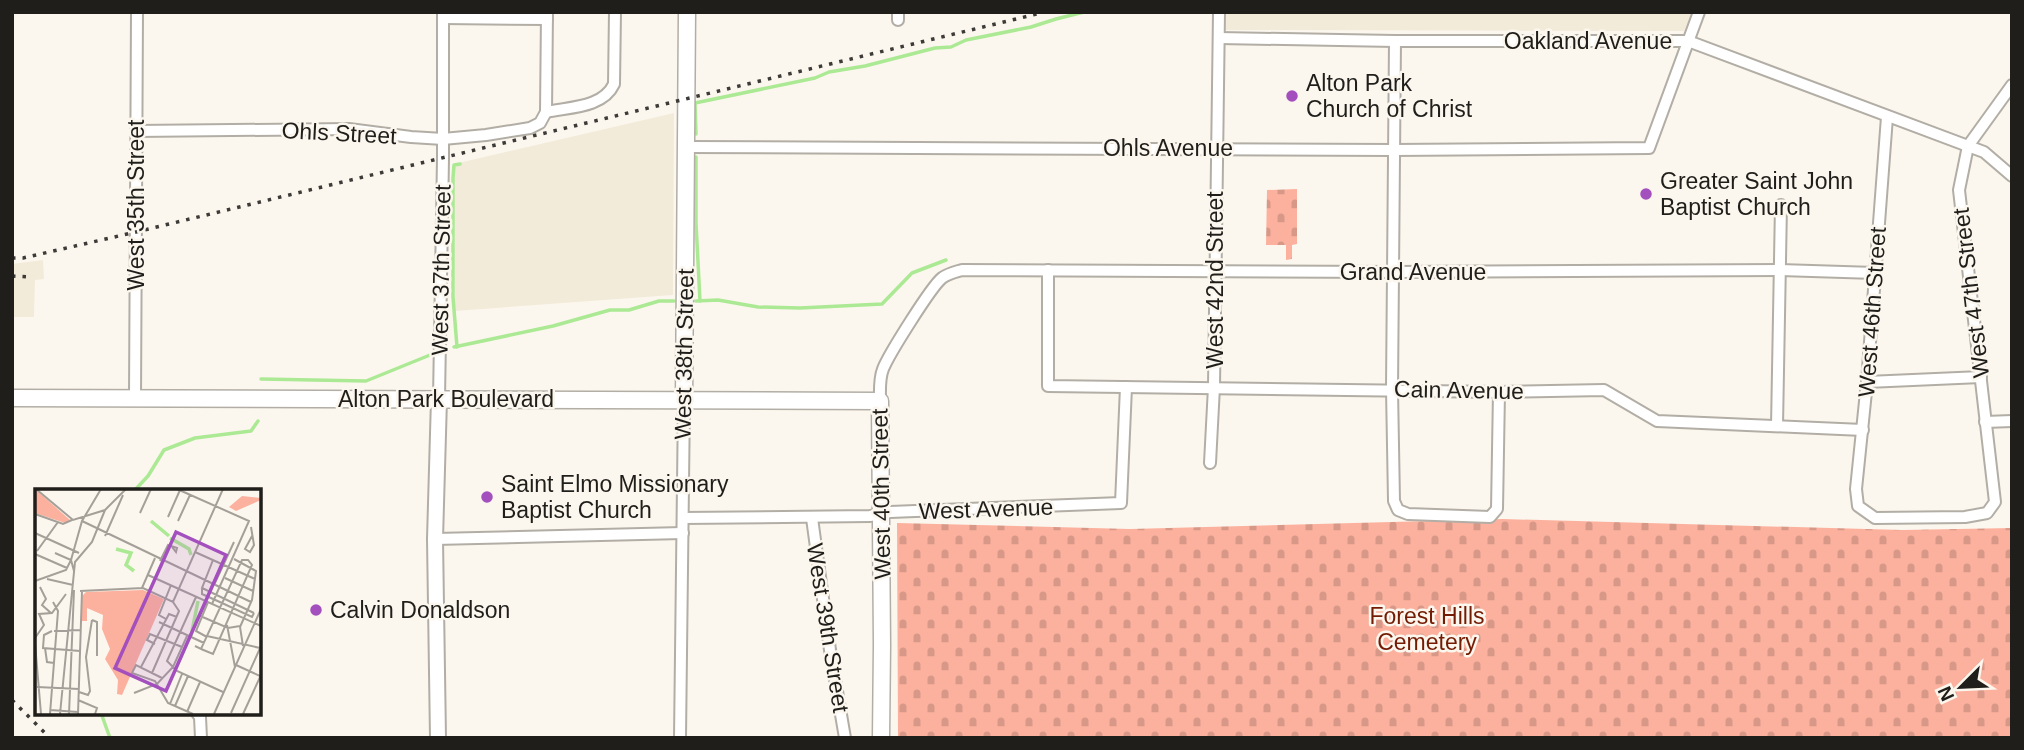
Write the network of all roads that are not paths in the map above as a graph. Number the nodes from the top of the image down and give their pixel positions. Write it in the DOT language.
graph roads {
  1 [pos="137,12"];
  2 [pos="615,12"];
  3 [pos="687,12"];
  4 [pos="1219,12"];
  5 [pos="1699,12"];
  6 [pos="443,15"];
  7 [pos="547,16"];
  8 [pos="1219,38"];
  9 [pos="1395,41"];
  10 [pos="1688,41"];
  11 [pos="2012,85"];
  12 [pos="547,112"];
  13 [pos="1887,117"];
  14 [pos="136,131"];
  15 [pos="443,139"];
  16 [pos="1968,146"];
  17 [pos="686,147"];
  18 [pos="1216,148"];
  19 [pos="1394,150"];
  20 [pos="2012,176"];
  21 [pos="1781,205"];
  22 [pos="1048,270"];
  23 [pos="1215,270"];
  24 [pos="1780,270"];
  25 [pos="1393,272"];
  26 [pos="951,273"];
  27 [pos="1875,273"];
  28 [pos="1981,377"];
  29 [pos="1867,382"];
  30 [pos="1126,387"];
  31 [pos="1214,387"];
  32 [pos="1392,389"];
  33 [pos="1499,391"];
  34 [pos="12,398"];
  35 [pos="135,398"];
  36 [pos="439,399"];
  37 [pos="684,400"];
  38 [pos="880,401"];
  39 [pos="2012,421"];
  40 [pos="1985,422"];
  41 [pos="1777,426"];
  42 [pos="1863,430"];
  43 [pos="1210,463"];
  44 [pos="1858,506"];
  45 [pos="880,514"];
  46 [pos="683,518"];
  47 [pos="812,518"];
  48 [pos="683,533"];
  49 [pos="435,539"];
  50 [pos="199,715"];
  51 [pos="201,738"];
  52 [pos="438,738"];
  53 [pos="680,738"];
  54 [pos="845,738"];
  55 [pos="881,738"];
  1 -- 14 [label="street, West 35th Street"];
  2 -- 12 [label="street"];
  3 -- 17 [label="main road, West 38th Street"];
  4 -- 8 [label="street, West 42nd Street"];
  5 -- 10 [label="street"];
  6 -- 7 [label="street"];
  6 -- 15 [label="street, West 37th Street"];
  7 -- 12 [label="street"];
  8 -- 9 [label="street, Oakland Avenue"];
  8 -- 18 [label="street, West 42nd Street"];
  9 -- 10 [label="street, Oakland Avenue"];
  9 -- 19 [label="street"];
  10 -- 13 [label="street, Oakland Avenue"];
  10 -- 19 [label="street, Ohls Avenue"];
  11 -- 16 [label="street, West 47th Street"];
  12 -- 15 [label="street, Ohls Street"];
  13 -- 16 [label="street, Oakland Avenue"];
  13 -- 27 [label="street, West 46th Street"];
  14 -- 15 [label="street, Ohls Street"];
  14 -- 35 [label="street, West 35th Street"];
  15 -- 36 [label="street, West 37th Street"];
  16 -- 20 [label="street, Oakland Avenue"];
  16 -- 28 [label="street, West 47th Street"];
  17 -- 18 [label="street, Ohls Avenue"];
  17 -- 37 [label="main road, West 38th Street"];
  18 -- 19 [label="street, Ohls Avenue"];
  18 -- 23 [label="street, West 42nd Street"];
  19 -- 25 [label="street"];
  21 -- 24 [label="street"];
  22 -- 23 [label="street, Grand Avenue"];
  22 -- 26 [label="street, Grand Avenue"];
  22 -- 30 [label="street, Cain Avenue"];
  23 -- 25 [label="street, Grand Avenue"];
  23 -- 31 [label="street, West 42nd Street"];
  24 -- 25 [label="street, Grand Avenue"];
  24 -- 27 [label="street, Grand Avenue"];
  24 -- 41 [label="street"];
  25 -- 32 [label="street"];
  26 -- 38 [label="street, West 40th Street"];
  27 -- 29 [label="street, West 46th Street"];
  28 -- 29 [label="street"];
  28 -- 40 [label="street, West 47th Street"];
  29 -- 42 [label="street, West 46th Street"];
  30 -- 31 [label="street, Cain Avenue"];
  30 -- 45 [label="street, West Avenue"];
  31 -- 32 [label="street, Cain Avenue"];
  31 -- 43 [label="street, West 42nd Street"];
  32 -- 33 [label="street, Cain Avenue"];
  32 -- 33 [label="street"];
  33 -- 41 [label="street, Cain Avenue"];
  34 -- 35 [label="main road, Alton Park Boulevard"];
  35 -- 36 [label="main road, Alton Park Boulevard"];
  36 -- 37 [label="main road, Alton Park Boulevard"];
  36 -- 49 [label="street, West 37th Street"];
  37 -- 38 [label="main road, Alton Park Boulevard"];
  37 -- 46 [label="street, West 38th Street"];
  38 -- 45 [label="main road, West 40th Street"];
  39 -- 40 [label="street"];
  40 -- 44 [label="street, West 47th Street"];
  41 -- 42 [label="street, Cain Avenue"];
  42 -- 44 [label="street, West 46th Street"];
  45 -- 47 [label="street, West Avenue"];
  45 -- 55 [label="main road, West 40th Street"];
  46 -- 47 [label="street, West Avenue"];
  46 -- 48 [label="street, West 38th Street"];
  47 -- 54 [label="street, West 39th Street"];
  48 -- 49 [label="street"];
  48 -- 53 [label="street, West 38th Street"];
  49 -- 52 [label="street, West 37th Street"];
  50 -- 51 [label="street"];
}
